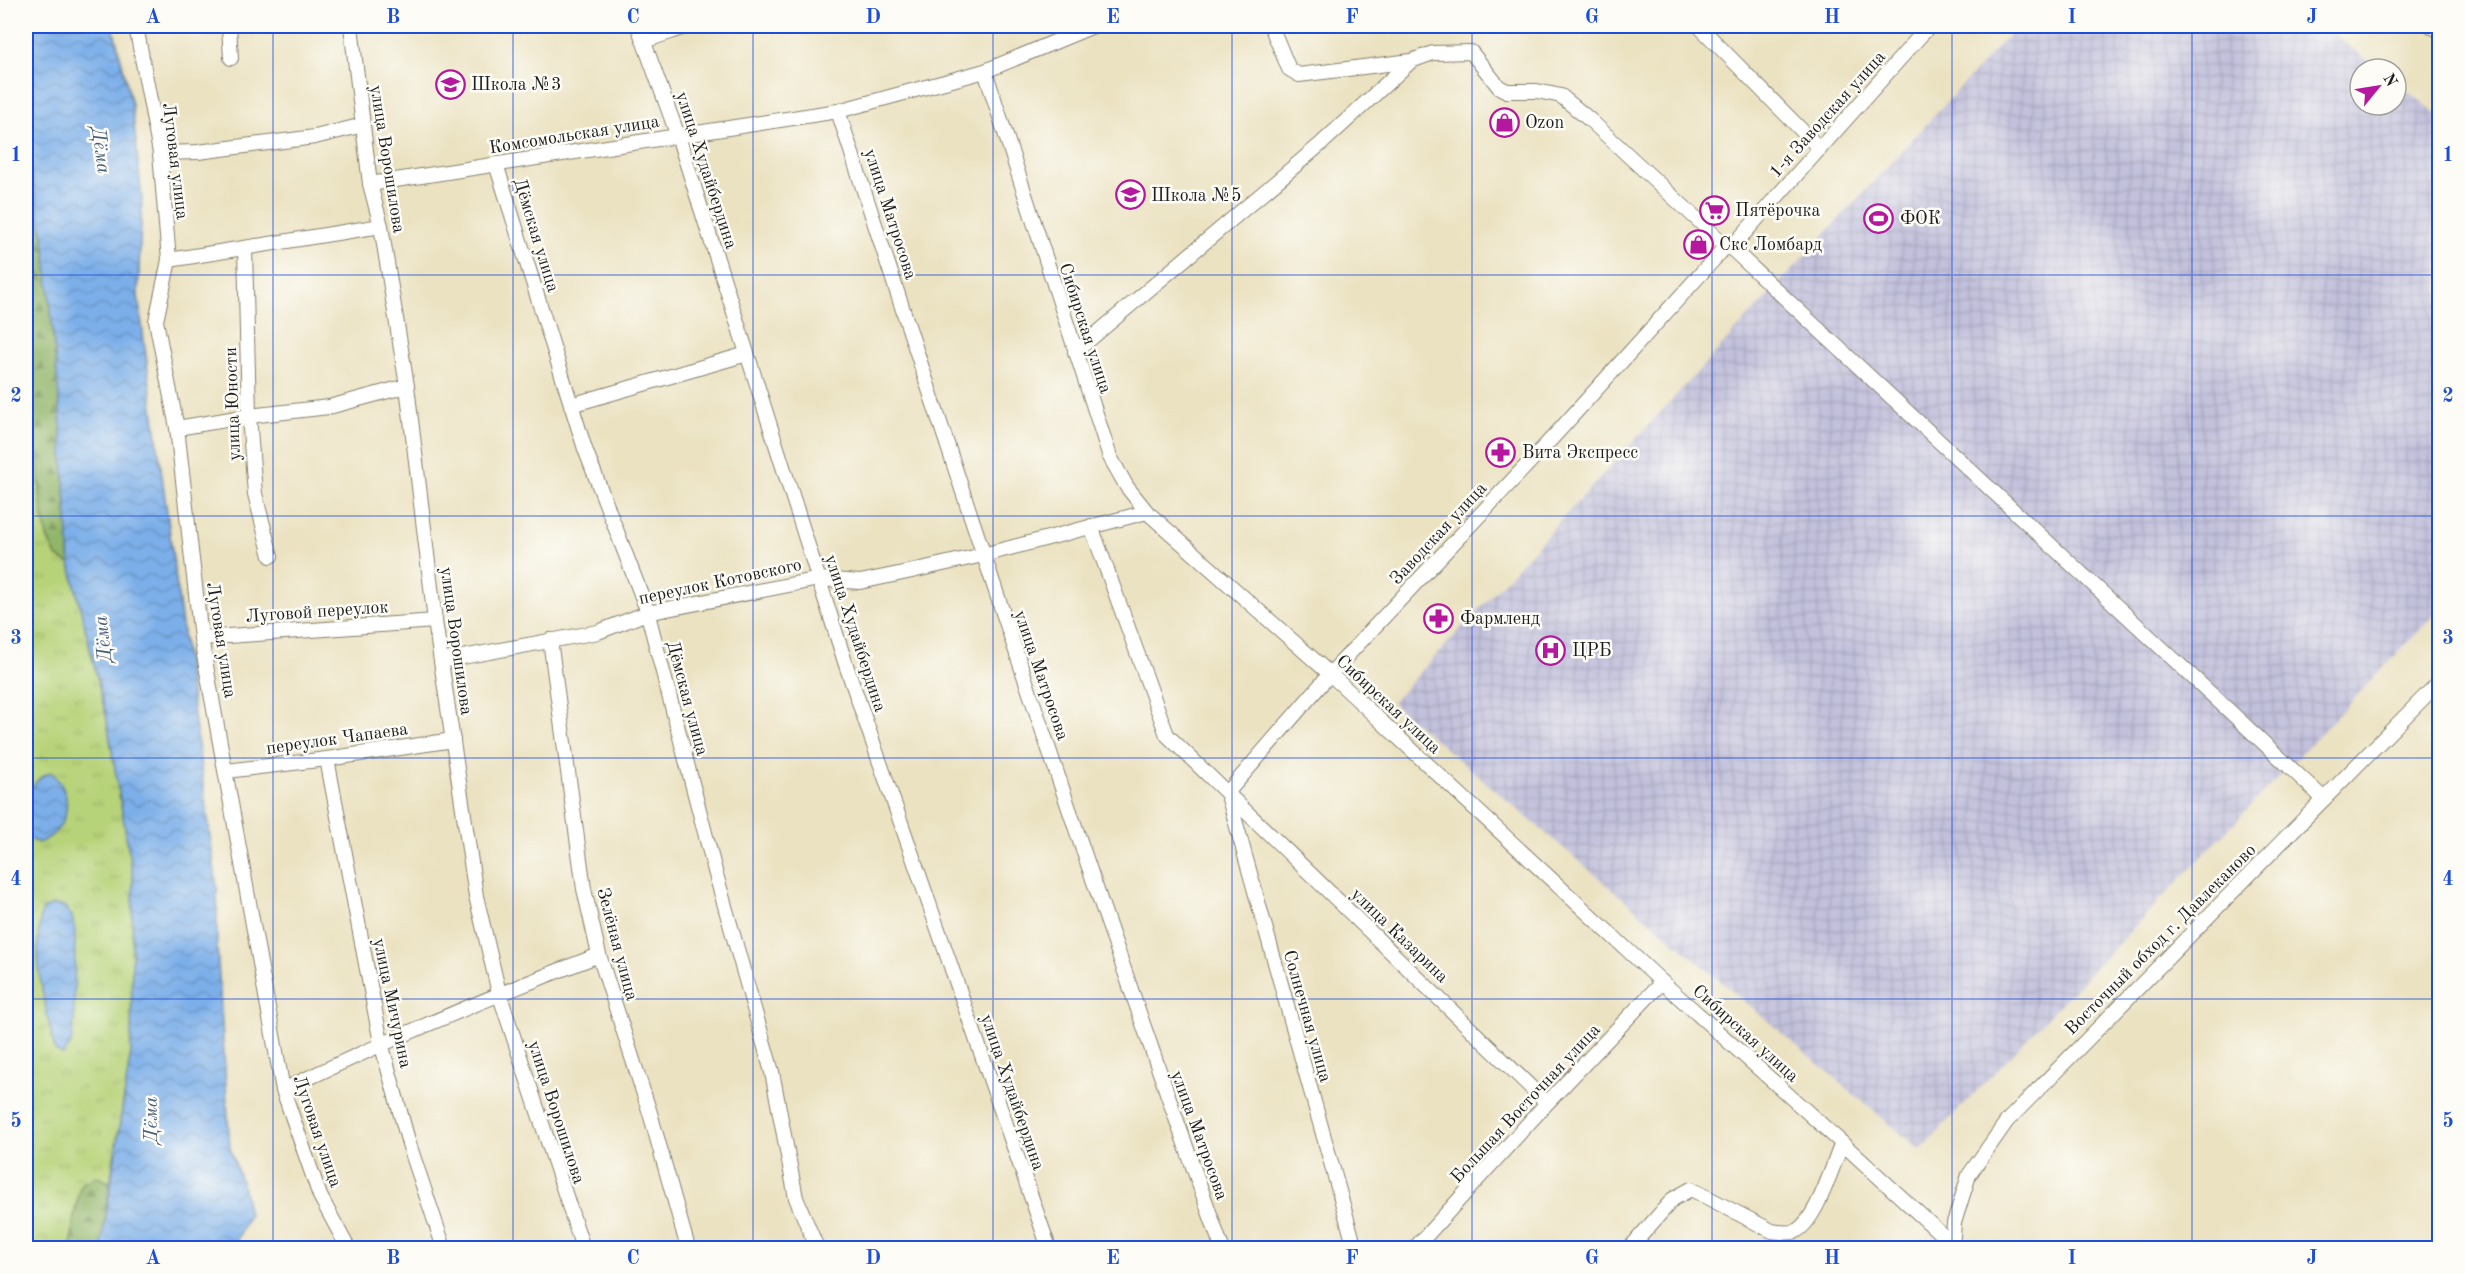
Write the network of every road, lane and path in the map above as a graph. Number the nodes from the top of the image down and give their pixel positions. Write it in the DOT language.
graph roads {
  1 [pos="136,26"];
  2 [pos="229,26"];
  3 [pos="351,26"];
  4 [pos="638,26"];
  5 [pos="688,26"];
  6 [pos="1093,26"];
  7 [pos="1271,26"];
  8 [pos="1699,26"];
  9 [pos="1929,26"];
  10 [pos="2432,26"];
  11 [pos="2439,31"];
  12 [pos="644,40"];
  13 [pos="231,58"];
  14 [pos="1411,61"];
  15 [pos="985,71"];
  16 [pos="838,111"];
  17 [pos="363,125"];
  18 [pos="678,136"];
  19 [pos="1820,149"];
  20 [pos="160,153"];
  21 [pos="496,164"];
  22 [pos="370,184"];
  23 [pos="381,226"];
  24 [pos="1728,247"];
  25 [pos="245,248"];
  26 [pos="169,260"];
  27 [pos="1075,352"];
  28 [pos="747,354"];
  29 [pos="407,386"];
  30 [pos="571,405"];
  31 [pos="249,416"];
  32 [pos="177,428"];
  33 [pos="1147,512"];
  34 [pos="1091,526"];
  35 [pos="982,555"];
  36 [pos="271,556"];
  37 [pos="819,579"];
  38 [pos="647,613"];
  39 [pos="435,621"];
  40 [pos="201,638"];
  41 [pos="550,640"];
  42 [pos="441,661"];
  43 [pos="1330,674"];
  44 [pos="2439,681"];
  45 [pos="453,740"];
  46 [pos="327,759"];
  47 [pos="226,771"];
  48 [pos="1227,793"];
  49 [pos="2324,799"];
  50 [pos="599,955"];
  51 [pos="1662,982"];
  52 [pos="499,993"];
  53 [pos="381,1043"];
  54 [pos="283,1090"];
  55 [pos="1547,1102"];
  56 [pos="1842,1143"];
  57 [pos="1952,1246"];
  58 [pos="348,1248"];
  59 [pos="444,1248"];
  60 [pos="583,1248"];
  61 [pos="688,1248"];
  62 [pos="817,1248"];
  63 [pos="1049,1248"];
  64 [pos="1222,1248"];
  65 [pos="1355,1248"];
  66 [pos="1415,1248"];
  67 [pos="1630,1248"];
  1 -- 20 [label="street, Луговая улица"];
  2 -- 13 [label="street"];
  3 -- 17 [label="street, улица Ворошилова"];
  4 -- 12 [label="street, улица Худайбердина"];
  5 -- 12 [label="street"];
  6 -- 15 [label="street, Комсомольская улица"];
  7 -- 14 [label="street"];
  8 -- 19 [label="street"];
  9 -- 19 [label="street, 1-я Заводская улица"];
  10 -- 11 [label="street"];
  12 -- 18 [label="street, улица Худайбердина"];
  14 -- 24 [label="street"];
  14 -- 27 [label="street"];
  15 -- 16 [label="street, Комсомольская улица"];
  15 -- 27 [label="street, Сибирская улица"];
  16 -- 18 [label="street, Комсомольская улица"];
  16 -- 35 [label="street, улица Матросова"];
  17 -- 20 [label="street"];
  17 -- 22 [label="street, улица Ворошилова"];
  18 -- 21 [label="street, Комсомольская улица"];
  18 -- 28 [label="street, улица Худайбердина"];
  19 -- 24 [label="street, 1-я Заводская улица"];
  20 -- 26 [label="street, Луговая улица"];
  21 -- 22 [label="street, Комсомольская улица"];
  21 -- 30 [label="street, Дёмская улица"];
  22 -- 23 [label="street, улица Ворошилова"];
  23 -- 25 [label="street"];
  23 -- 29 [label="street, улица Ворошилова"];
  24 -- 43 [label="street, Заводская улица"];
  24 -- 49 [label="street"];
  25 -- 26 [label="street"];
  25 -- 31 [label="street, улица Юности"];
  26 -- 32 [label="street, Луговая улица"];
  27 -- 33 [label="street, Сибирская улица"];
  28 -- 30 [label="street"];
  28 -- 37 [label="street, улица Худайбердина"];
  29 -- 31 [label="street"];
  29 -- 39 [label="street, улица Ворошилова"];
  30 -- 38 [label="street, Дёмская улица"];
  31 -- 32 [label="street"];
  31 -- 36 [label="street, улица Юности"];
  32 -- 40 [label="street, Луговая улица"];
  33 -- 34 [label="street, переулок Котовского"];
  33 -- 43 [label="street, Сибирская улица"];
  34 -- 35 [label="street, переулок Котовского"];
  34 -- 48 [label="street, улица Казарина"];
  35 -- 37 [label="street, переулок Котовского"];
  35 -- 64 [label="street, улица Матросова"];
  37 -- 38 [label="street, переулок Котовского"];
  37 -- 63 [label="street, улица Худайбердина"];
  38 -- 41 [label="street, переулок Котовского"];
  38 -- 62 [label="street, Дёмская улица"];
  39 -- 40 [label="street, Луговой переулок"];
  39 -- 42 [label="street, улица Ворошилова"];
  40 -- 47 [label="street, Луговая улица"];
  41 -- 42 [label="street, переулок Котовского"];
  41 -- 50 [label="street, Зелёная улица"];
  42 -- 45 [label="street, улица Ворошилова"];
  43 -- 48 [label="street, Заводская улица"];
  43 -- 51 [label="street, Сибирская улица"];
  44 -- 49 [label="street, Восточный обход г. Давлеканово"];
  45 -- 46 [label="street, переулок Чапаева"];
  45 -- 52 [label="street, улица Ворошилова"];
  46 -- 47 [label="street, переулок Чапаева"];
  46 -- 53 [label="street, улица Мичурина"];
  47 -- 54 [label="street, Луговая улица"];
  48 -- 55 [label="street, улица Казарина"];
  48 -- 65 [label="street, Солнечная улица"];
  49 -- 57 [label="street, Восточный обход г. Давлеканово"];
  50 -- 52 [label="street"];
  50 -- 61 [label="street, Зелёная улица"];
  51 -- 55 [label="street, Большая Восточная улица"];
  51 -- 56 [label="street, Сибирская улица"];
  52 -- 53 [label="street"];
  52 -- 60 [label="street, улица Ворошилова"];
  53 -- 54 [label="street"];
  53 -- 59 [label="street, улица Мичурина"];
  54 -- 58 [label="street, Луговая улица"];
  55 -- 66 [label="street, Большая Восточная улица"];
  56 -- 57 [label="street, Сибирская улица"];
  56 -- 67 [label="street"];
}
